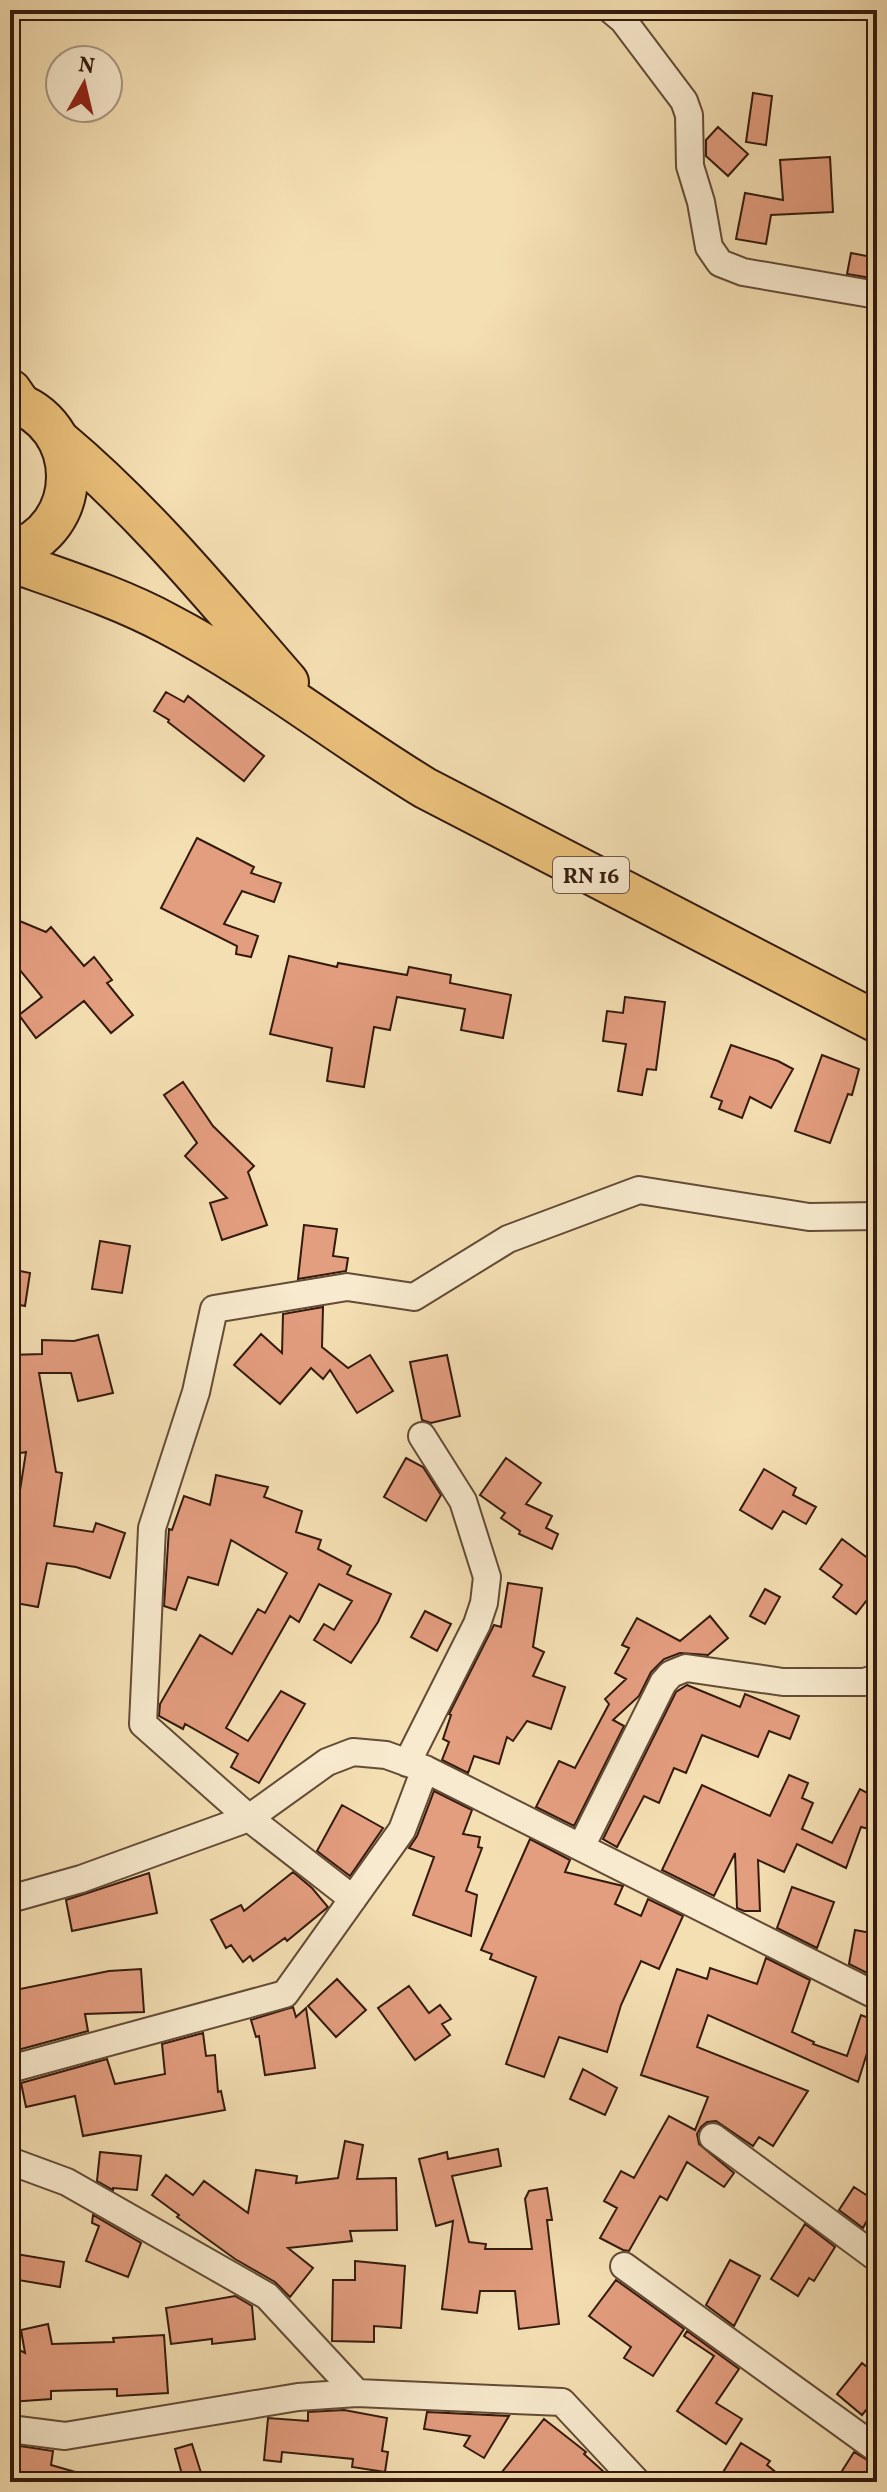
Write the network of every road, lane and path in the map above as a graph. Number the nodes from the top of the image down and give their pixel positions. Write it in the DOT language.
graph roads {
  1 [pos="611,10"];
  2 [pos="877,295"];
  3 [pos="13,399"];
  4 [pos="59,440"];
  5 [pos="10,552"];
  6 [pos="10,561"];
  7 [pos="314,713"];
  8 [pos="877,1022"];
  9 [pos="877,1216"];
  10 [pos="422,1436"];
  11 [pos="877,1678"];
  12 [pos="416,1766"];
  13 [pos="249,1818"];
  14 [pos="581,1847"];
  15 [pos="10,1899"];
  16 [pos="353,1899"];
  17 [pos="877,1996"];
  18 [pos="10,2069"];
  19 [pos="713,2137"];
  20 [pos="10,2161"];
  21 [pos="877,2258"];
  22 [pos="624,2266"];
  23 [pos="357,2393"];
  24 [pos="10,2429"];
  25 [pos="877,2449"];
  26 [pos="637,2482"];
  1 -- 2 [label="street"];
  3 -- 4 [label="main road"];
  4 -- 5 [label="main road"];
  4 -- 7 [label="main road, RN 16"];
  6 -- 7 [label="main road, RN 16"];
  7 -- 8 [label="main road, RN 16"];
  9 -- 13 [label="street"];
  10 -- 12 [label="street"];
  11 -- 14 [label="street"];
  12 -- 13 [label="street"];
  12 -- 14 [label="street"];
  12 -- 16 [label="street"];
  13 -- 15 [label="street"];
  13 -- 16 [label="street"];
  14 -- 17 [label="street"];
  16 -- 18 [label="street"];
  19 -- 21 [label="street"];
  20 -- 23 [label="street"];
  22 -- 25 [label="street"];
  23 -- 24 [label="street"];
  23 -- 26 [label="street"];
}
